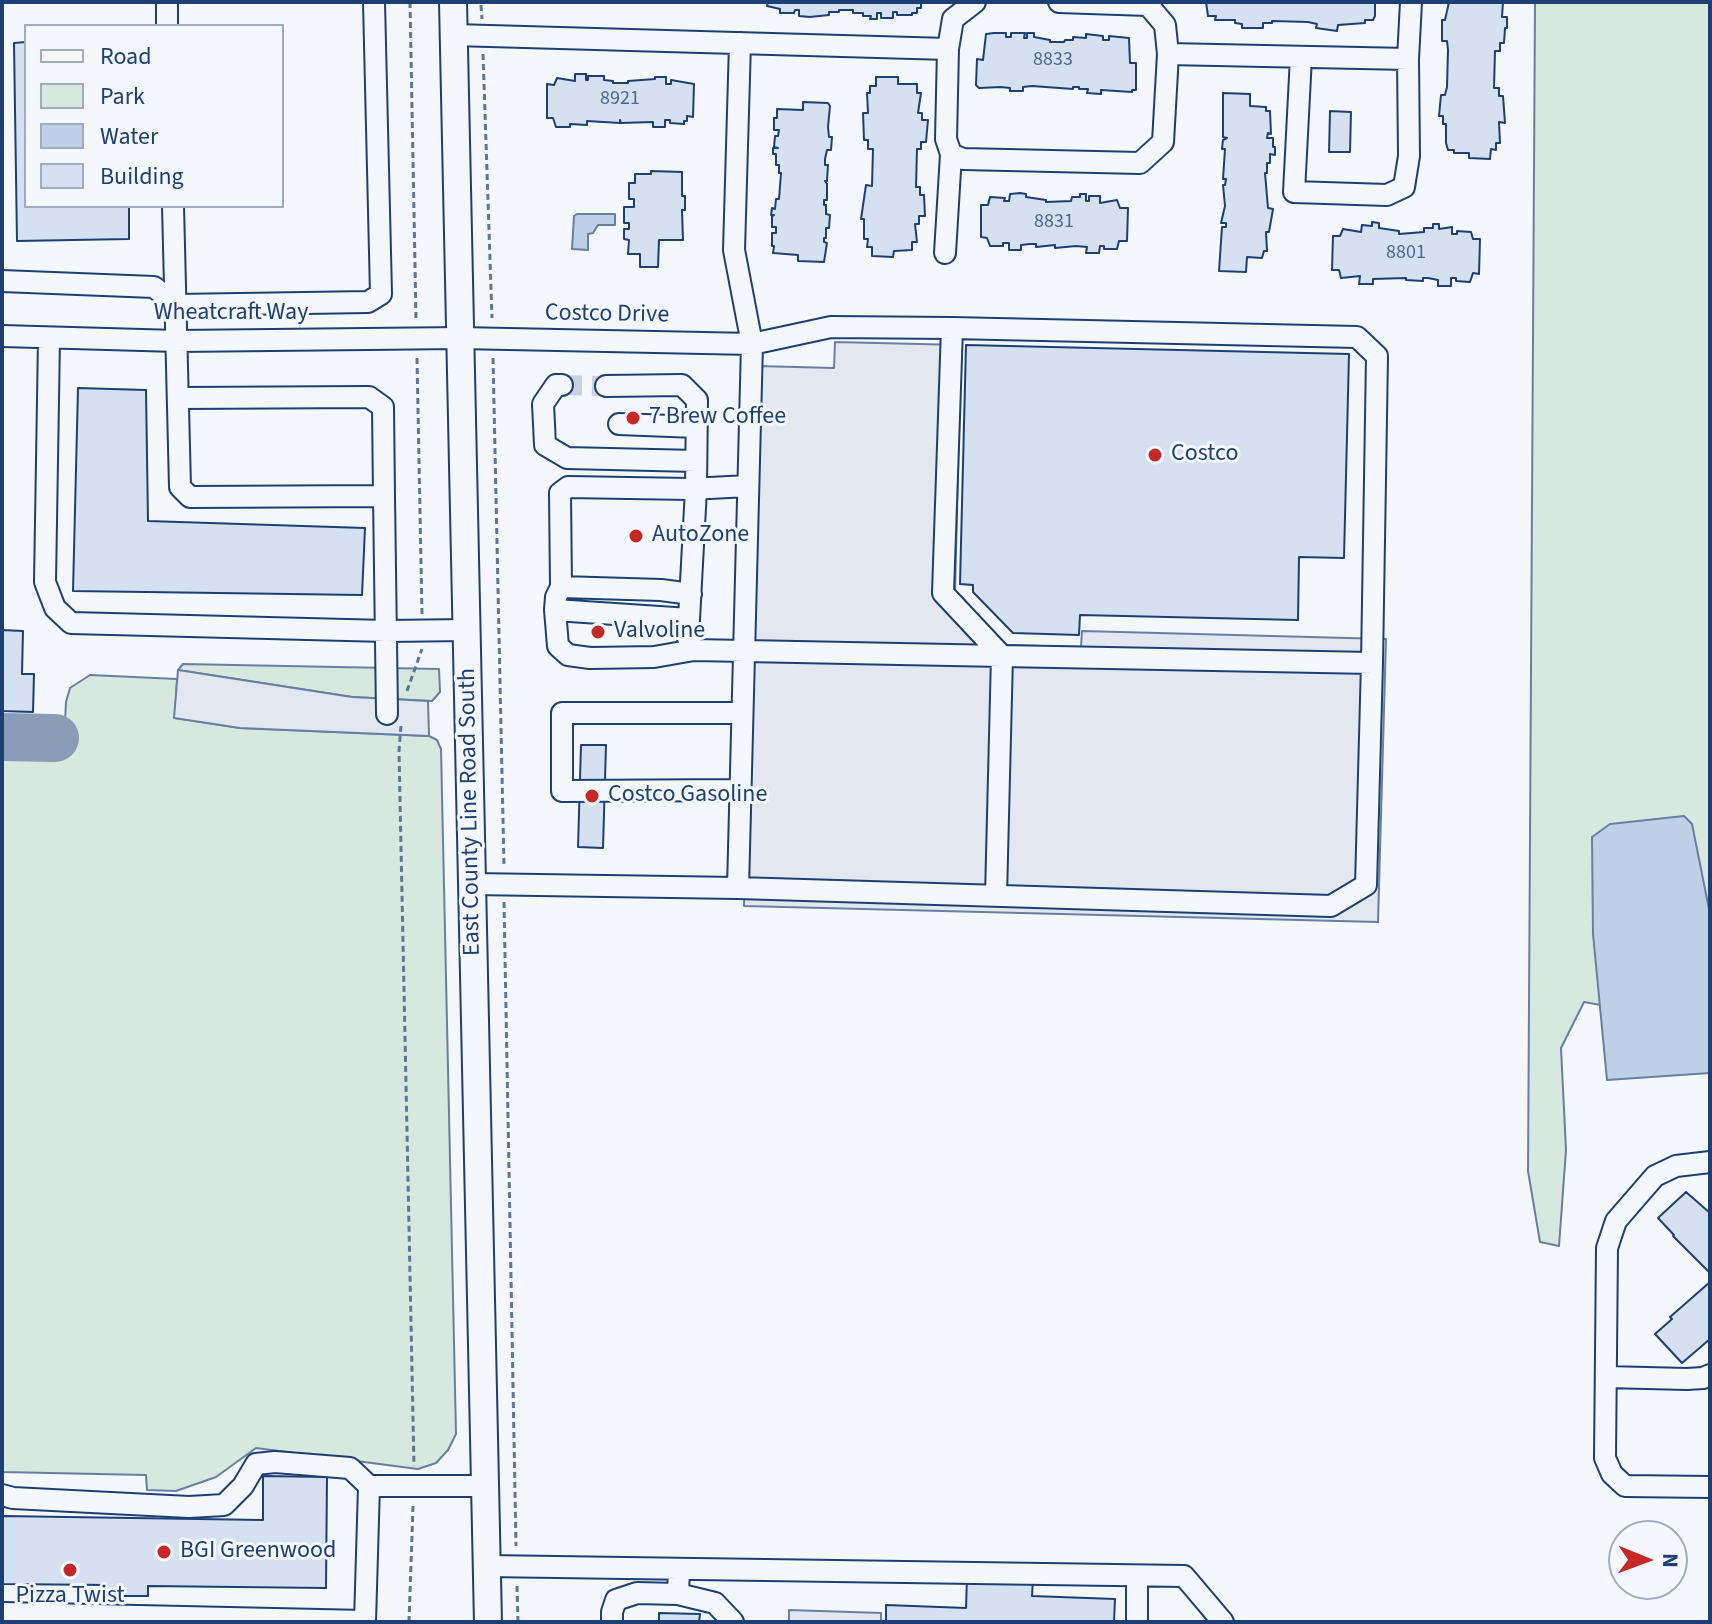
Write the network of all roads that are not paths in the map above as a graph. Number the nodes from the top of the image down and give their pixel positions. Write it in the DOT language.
graph roads {
  1 [pos="167,2"];
  2 [pos="374,2"];
  3 [pos="453,2"];
  4 [pos="975,2"];
  5 [pos="1059,2"];
  6 [pos="1411,2"];
  7 [pos="167,24"];
  8 [pos="454,35"];
  9 [pos="740,43"];
  10 [pos="948,49"];
  11 [pos="1168,54"];
  12 [pos="1301,57"];
  13 [pos="1408,59"];
  14 [pos="951,154"];
  15 [pos="173,208"];
  16 [pos="945,253"];
  17 [pos="2,281"];
  18 [pos="176,305"];
  19 [pos="952,328"];
  20 [pos="2,336"];
  21 [pos="460,338"];
  22 [pos="49,339"];
  23 [pos="177,341"];
  24 [pos="752,344"];
  25 [pos="562,385"];
  26 [pos="606,386"];
  27 [pos="178,398"];
  28 [pos="619,424"];
  29 [pos="696,427"];
  30 [pos="696,461"];
  31 [pos="748,486"];
  32 [pos="696,489"];
  33 [pos="384,496"];
  34 [pos="561,587"];
  35 [pos="691,594"];
  36 [pos="555,610"];
  37 [pos="689,619"];
  38 [pos="467,630"];
  39 [pos="386,631"];
  40 [pos="694,650"];
  41 [pos="744,652"];
  42 [pos="1002,656"];
  43 [pos="1372,663"];
  44 [pos="742,713"];
  45 [pos="395,716"];
  46 [pos="740,790"];
  47 [pos="472,884"];
  48 [pos="738,888"];
  49 [pos="996,896"];
  50 [pos="1710,1162"];
  51 [pos="1710,1375"];
  52 [pos="1606,1377"];
  53 [pos="369,1486"];
  54 [pos="484,1486"];
  55 [pos="1710,1487"];
  56 [pos="2,1495"];
  57 [pos="486,1566"];
  58 [pos="679,1569"];
  59 [pos="1137,1576"];
  60 [pos="678,1594"];
  61 [pos="2,1613"];
  62 [pos="365,1622"];
  63 [pos="488,1622"];
  64 [pos="612,1622"];
  65 [pos="733,1622"];
  66 [pos="1137,1622"];
  67 [pos="1223,1622"];
  1 -- 7 [label="lane"];
  2 -- 18 [label="lane"];
  3 -- 8 [label="main road, East County Line Road South"];
  4 -- 10 [label="lane"];
  5 -- 11 [label="lane"];
  6 -- 13 [label="lane"];
  8 -- 9 [label="lane"];
  8 -- 21 [label="main road, East County Line Road South"];
  9 -- 10 [label="lane"];
  9 -- 24 [label="lane"];
  10 -- 14 [label="lane"];
  11 -- 12 [label="lane"];
  11 -- 14 [label="lane"];
  12 -- 13 [label="lane"];
  12 -- 13 [label="lane"];
  14 -- 16 [label="lane"];
  15 -- 18 [label="lane"];
  17 -- 18 [label="lane"];
  18 -- 23 [label="lane"];
  19 -- 24 [label="lane, Costco Drive"];
  19 -- 42 [label="lane"];
  19 -- 43 [label="lane, Costco Drive"];
  20 -- 22 [label="lane, Wheatcraft Way"];
  21 -- 23 [label="lane, Wheatcraft Way"];
  21 -- 24 [label="lane, Costco Drive"];
  21 -- 38 [label="main road, East County Line Road South"];
  22 -- 23 [label="lane, Wheatcraft Way"];
  22 -- 39 [label="lane"];
  23 -- 27 [label="lane"];
  24 -- 31 [label="lane"];
  25 -- 30 [label="lane"];
  26 -- 29 [label="lane"];
  27 -- 33 [label="lane"];
  27 -- 33 [label="lane"];
  28 -- 29 [label="lane"];
  29 -- 30 [label="lane"];
  30 -- 32 [label="lane"];
  31 -- 32 [label="lane"];
  31 -- 41 [label="lane"];
  32 -- 34 [label="lane"];
  32 -- 35 [label="lane"];
  33 -- 39 [label="lane"];
  34 -- 35 [label="lane"];
  34 -- 36 [label="lane"];
  35 -- 37 [label="lane"];
  36 -- 37 [label="lane"];
  36 -- 40 [label="lane"];
  37 -- 40 [label="lane"];
  38 -- 39 [label="lane"];
  38 -- 47 [label="main road, East County Line Road South"];
  39 -- 45 [label="lane"];
  40 -- 41 [label="lane"];
  41 -- 42 [label="lane"];
  41 -- 44 [label="lane"];
  42 -- 43 [label="lane"];
  42 -- 49 [label="lane"];
  43 -- 49 [label="lane, Costco Drive"];
  44 -- 46 [label="lane"];
  44 -- 46 [label="lane"];
  46 -- 48 [label="lane"];
  47 -- 48 [label="lane"];
  47 -- 54 [label="main road, East County Line Road South"];
  48 -- 49 [label="lane"];
  50 -- 52 [label="lane"];
  51 -- 52 [label="lane"];
  52 -- 55 [label="lane"];
  53 -- 54 [label="lane"];
  53 -- 56 [label="lane"];
  53 -- 62 [label="lane"];
  54 -- 57 [label="main road, East County Line Road South"];
  57 -- 58 [label="lane"];
  57 -- 63 [label="main road, East County Line Road South"];
  58 -- 59 [label="lane"];
  58 -- 60 [label="lane"];
  59 -- 66 [label="lane"];
  59 -- 67 [label="lane"];
  60 -- 64 [label="lane"];
  60 -- 65 [label="lane"];
  61 -- 62 [label="lane"];
}
